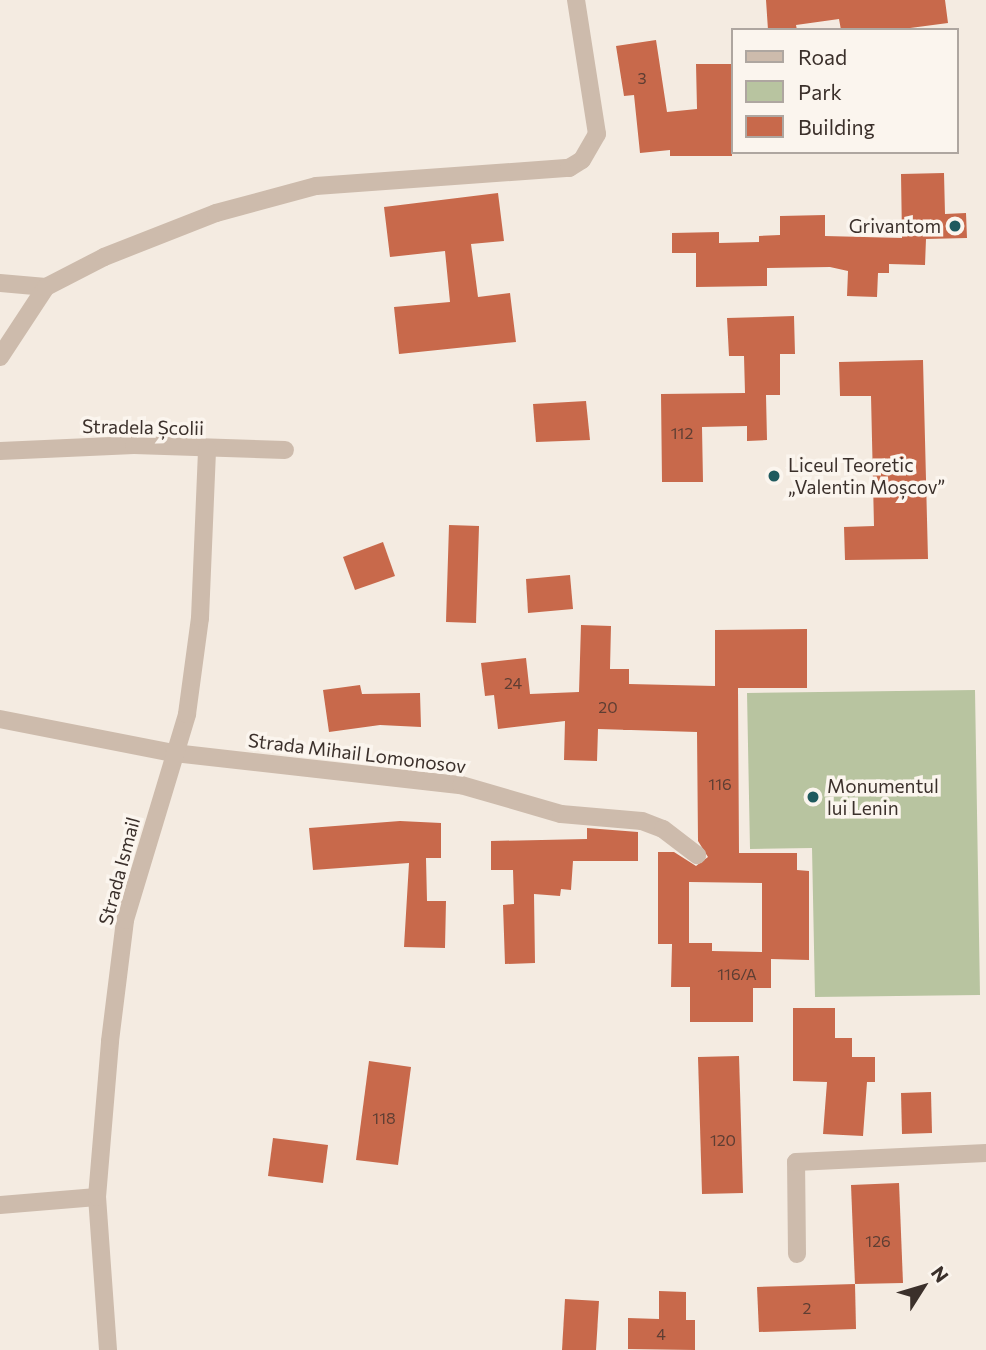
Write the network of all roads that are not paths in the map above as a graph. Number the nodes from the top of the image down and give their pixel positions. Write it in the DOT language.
graph roads {
  1 [pos="576,0"];
  2 [pos="0,283"];
  3 [pos="46,287"];
  4 [pos="0,357"];
  5 [pos="207,449"];
  6 [pos="0,450"];
  7 [pos="285,450"];
  8 [pos="0,719"];
  9 [pos="174,753"];
  10 [pos="697,855"];
  11 [pos="986,1153"];
  12 [pos="97,1197"];
  13 [pos="0,1205"];
  14 [pos="797,1254"];
  15 [pos="108,1350"];
  1 -- 3 [label="street"];
  2 -- 3 [label="street"];
  3 -- 4 [label="street"];
  5 -- 6 [label="street, Stradela Școlii"];
  5 -- 7 [label="street, Stradela Școlii"];
  5 -- 9 [label="street, Strada Ismail"];
  8 -- 9 [label="street, Strada Mihail Lomonosov"];
  9 -- 10 [label="street, Strada Mihail Lomonosov"];
  9 -- 12 [label="street, Strada Ismail"];
  11 -- 14 [label="street"];
  12 -- 13 [label="street"];
  12 -- 15 [label="street, Strada Ismail"];
}
